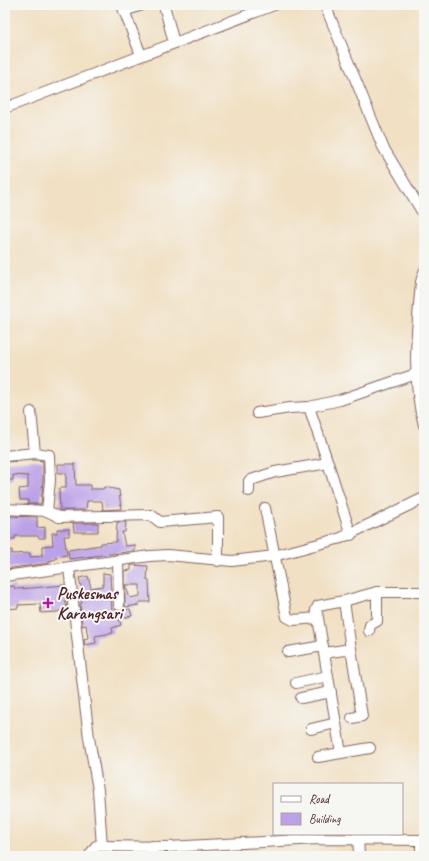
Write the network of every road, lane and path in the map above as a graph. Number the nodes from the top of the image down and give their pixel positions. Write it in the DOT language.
graph roads {
  1 [pos="142,5"];
  2 [pos="164,5"];
  3 [pos="274,5"];
  4 [pos="325,5"];
  5 [pos="123,8"];
  6 [pos="174,42"];
  7 [pos="141,55"];
  8 [pos="5,108"];
  9 [pos="420,198"];
  10 [pos="424,216"];
  11 [pos="424,272"];
  12 [pos="419,379"];
  13 [pos="309,407"];
  14 [pos="31,412"];
  15 [pos="257,414"];
  16 [pos="424,425"];
  17 [pos="35,453"];
  18 [pos="5,456"];
  19 [pos="328,463"];
  20 [pos="249,491"];
  21 [pos="424,498"];
  22 [pos="265,508"];
  23 [pos="5,509"];
  24 [pos="47,511"];
  25 [pos="351,535"];
  26 [pos="274,556"];
  27 [pos="118,560"];
  28 [pos="218,561"];
  29 [pos="69,568"];
  30 [pos="5,576"];
  31 [pos="377,592"];
  32 [pos="424,592"];
  33 [pos="344,601"];
  34 [pos="118,605"];
  35 [pos="318,618"];
  36 [pos="369,631"];
  37 [pos="351,649"];
  38 [pos="324,650"];
  39 [pos="288,652"];
  40 [pos="328,676"];
  41 [pos="296,682"];
  42 [pos="331,692"];
  43 [pos="301,698"];
  44 [pos="352,718"];
  45 [pos="336,723"];
  46 [pos="311,728"];
  47 [pos="370,748"];
  48 [pos="341,753"];
  49 [pos="318,757"];
  50 [pos="359,836"];
  51 [pos="423,840"];
  52 [pos="102,846"];
  53 [pos="153,851"];
  54 [pos="89,856"];
  55 [pos="359,856"];
  56 [pos="420,856"];
  1 -- 5 [label="street"];
  2 -- 6 [label="street"];
  3 -- 6 [label="street"];
  4 -- 9 [label="street"];
  5 -- 7 [label="street"];
  6 -- 7 [label="street"];
  7 -- 8 [label="street"];
  9 -- 10 [label="street"];
  11 -- 12 [label="street"];
  12 -- 13 [label="street"];
  12 -- 16 [label="street"];
  13 -- 15 [label="street"];
  13 -- 19 [label="street"];
  14 -- 17 [label="street"];
  17 -- 18 [label="street"];
  17 -- 24 [label="street"];
  19 -- 20 [label="street"];
  19 -- 25 [label="street"];
  21 -- 25 [label="street"];
  22 -- 26 [label="street"];
  23 -- 24 [label="street"];
  24 -- 28 [label="street"];
  25 -- 26 [label="street"];
  26 -- 28 [label="street"];
  26 -- 35 [label="street"];
  27 -- 28 [label="street"];
  27 -- 29 [label="street"];
  27 -- 34 [label="street"];
  29 -- 30 [label="street"];
  29 -- 52 [label="street"];
  31 -- 32 [label="street"];
  31 -- 33 [label="street"];
  31 -- 36 [label="street"];
  33 -- 35 [label="street"];
  33 -- 37 [label="street"];
  35 -- 38 [label="street"];
  37 -- 38 [label="street"];
  37 -- 44 [label="street"];
  38 -- 39 [label="street"];
  38 -- 40 [label="street"];
  40 -- 41 [label="street"];
  40 -- 42 [label="street"];
  42 -- 43 [label="street"];
  42 -- 45 [label="street"];
  45 -- 46 [label="street"];
  45 -- 48 [label="street"];
  47 -- 48 [label="street"];
  48 -- 49 [label="street"];
  50 -- 51 [label="street"];
  50 -- 53 [label="street"];
  50 -- 55 [label="street"];
  51 -- 56 [label="street"];
  52 -- 53 [label="street"];
  52 -- 54 [label="street"];
}
